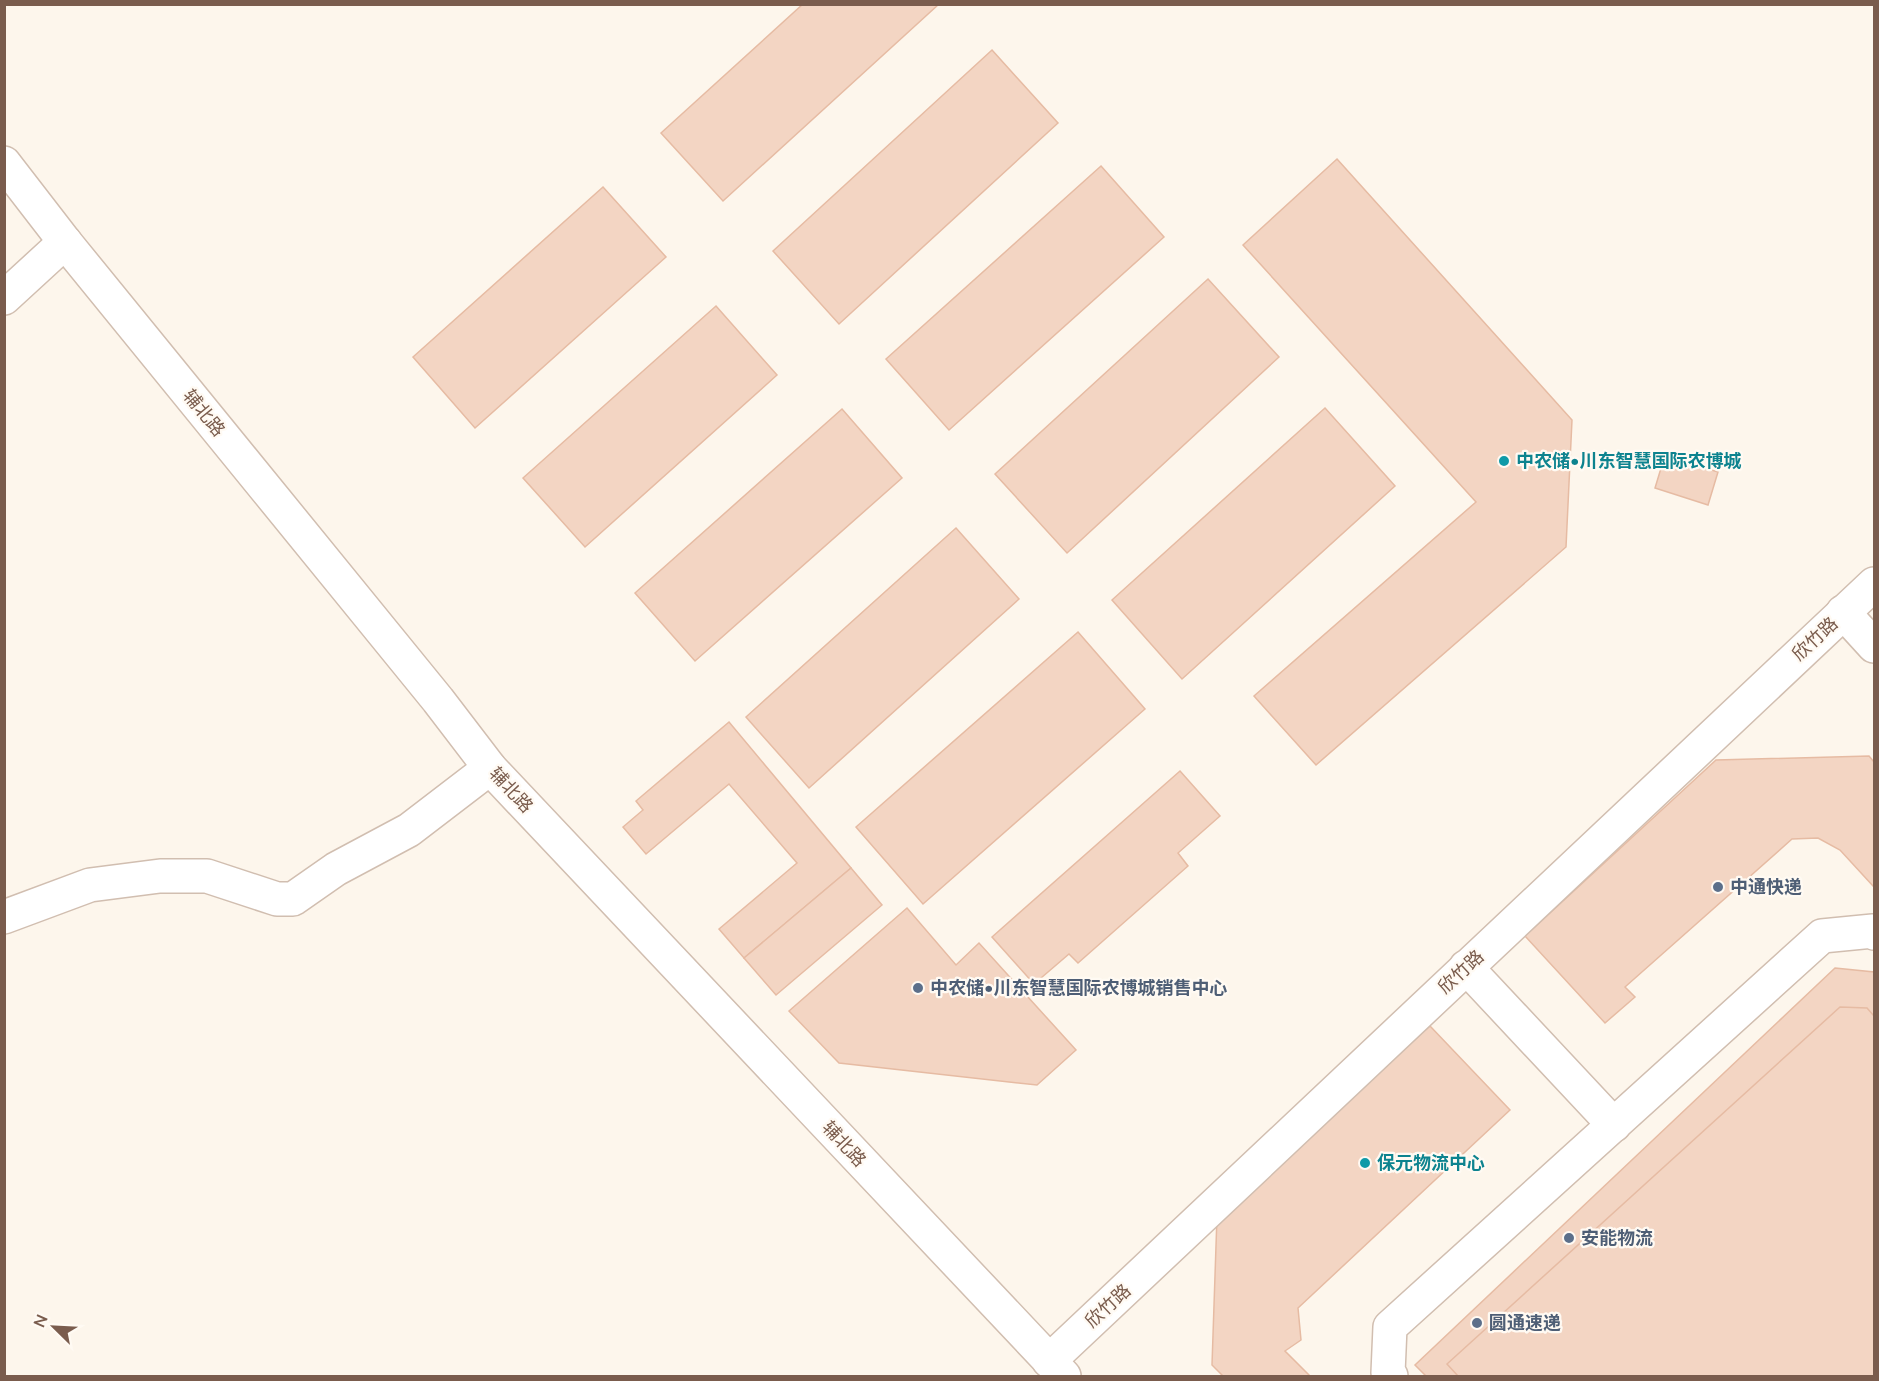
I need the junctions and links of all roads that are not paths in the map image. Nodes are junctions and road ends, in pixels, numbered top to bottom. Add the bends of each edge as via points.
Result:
1 (4, 163) edge
2 (65, 242) junction
3 (4, 298) edge
4 (1875, 584) edge
5 (1844, 612) junction
6 (1875, 645) edge
7 (490, 768) junction
8 (4, 917) edge
9 (1875, 933) edge
10 (1466, 967) junction
11 (1614, 1125) junction
12 (1056, 1369) edge
13 (1391, 1377) edge

1 - 2 street, 辅北路
2 - 3 street
2 - 7 street, 辅北路
4 - 5 street, 欣竹路
5 - 6 street
5 - 10 street, 欣竹路
7 - 8 street via 409,830 336,869 293,899 277,899 207,876 160,876 90,885
7 - 12 street, 辅北路
9 - 11 street via 1822,936
10 - 11 street
10 - 12 street, 欣竹路
11 - 13 street via 1390,1327

